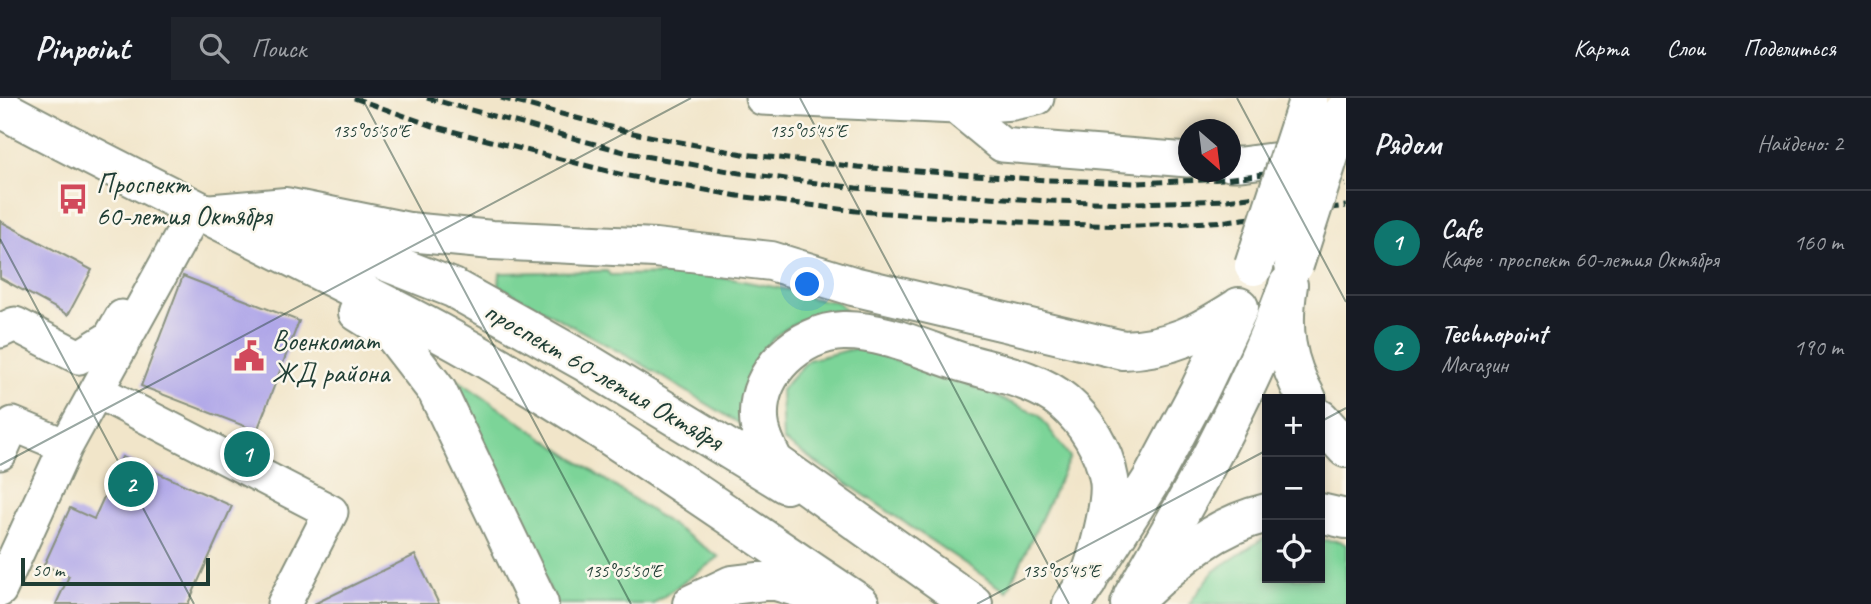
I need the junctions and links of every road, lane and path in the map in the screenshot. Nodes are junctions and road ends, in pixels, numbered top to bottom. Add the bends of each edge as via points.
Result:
1 (762, 98) edge
2 (1038, 98) edge
3 (1308, 99) edge
4 (956, 107) junction
5 (0, 108) edge
6 (1345, 122) edge
7 (1178, 159) edge
8 (1241, 164) edge
9 (195, 209) junction
10 (1291, 275) junction
11 (1238, 308) junction
12 (0, 331) edge
13 (97, 391) junction
14 (1304, 394) edge
15 (1325, 425) edge
16 (66, 446) junction
17 (1346, 449) edge
18 (0, 453) edge
19 (1262, 514) edge
20 (1325, 514) edge
21 (1346, 519) edge
22 (0, 590) edge
23 (1080, 592) edge
24 (284, 604) edge
25 (539, 604) edge
26 (692, 604) edge
27 (858, 604) edge
28 (972, 604) edge
29 (1129, 604) edge

1 - 4 street
2 - 4 street
3 - 11 main road, bridge
4 - 7 street via 1002,145
5 - 9 main road, проспект 60-летия Октября
6 - 8 street
6 - 10 main road, bridge
9 - 11 main road via 286,207 409,232 655,248 771,261 853,286 1124,350 1150,349 1199,333
9 - 12 street via 110,338 79,357 15,324
9 - 13 street
9 - 25 main road via 393,334 437,391
9 - 27 main road, проспект 60-летия Октября via 438,333 562,405
9 - 28 main road, проспект 60-летия Октября via 344,245 453,288 745,458
10 - 14 main road via 1283,325
10 - 29 main road via 1244,391
11 - 23 main road via 1152,479
13 - 16 street
13 - 24 street via 331,512
15 - 17 main road
16 - 18 street via 13,424
16 - 22 street
19 - 29 main road via 1203,539
20 - 21 main road
23 - 28 main road via 1106,520 1110,481 1101,452 1063,401 1035,385 879,336 842,331 809,340 786,355 761,393 763,440 774,462
26 - 27 main road via 732,585 773,580

